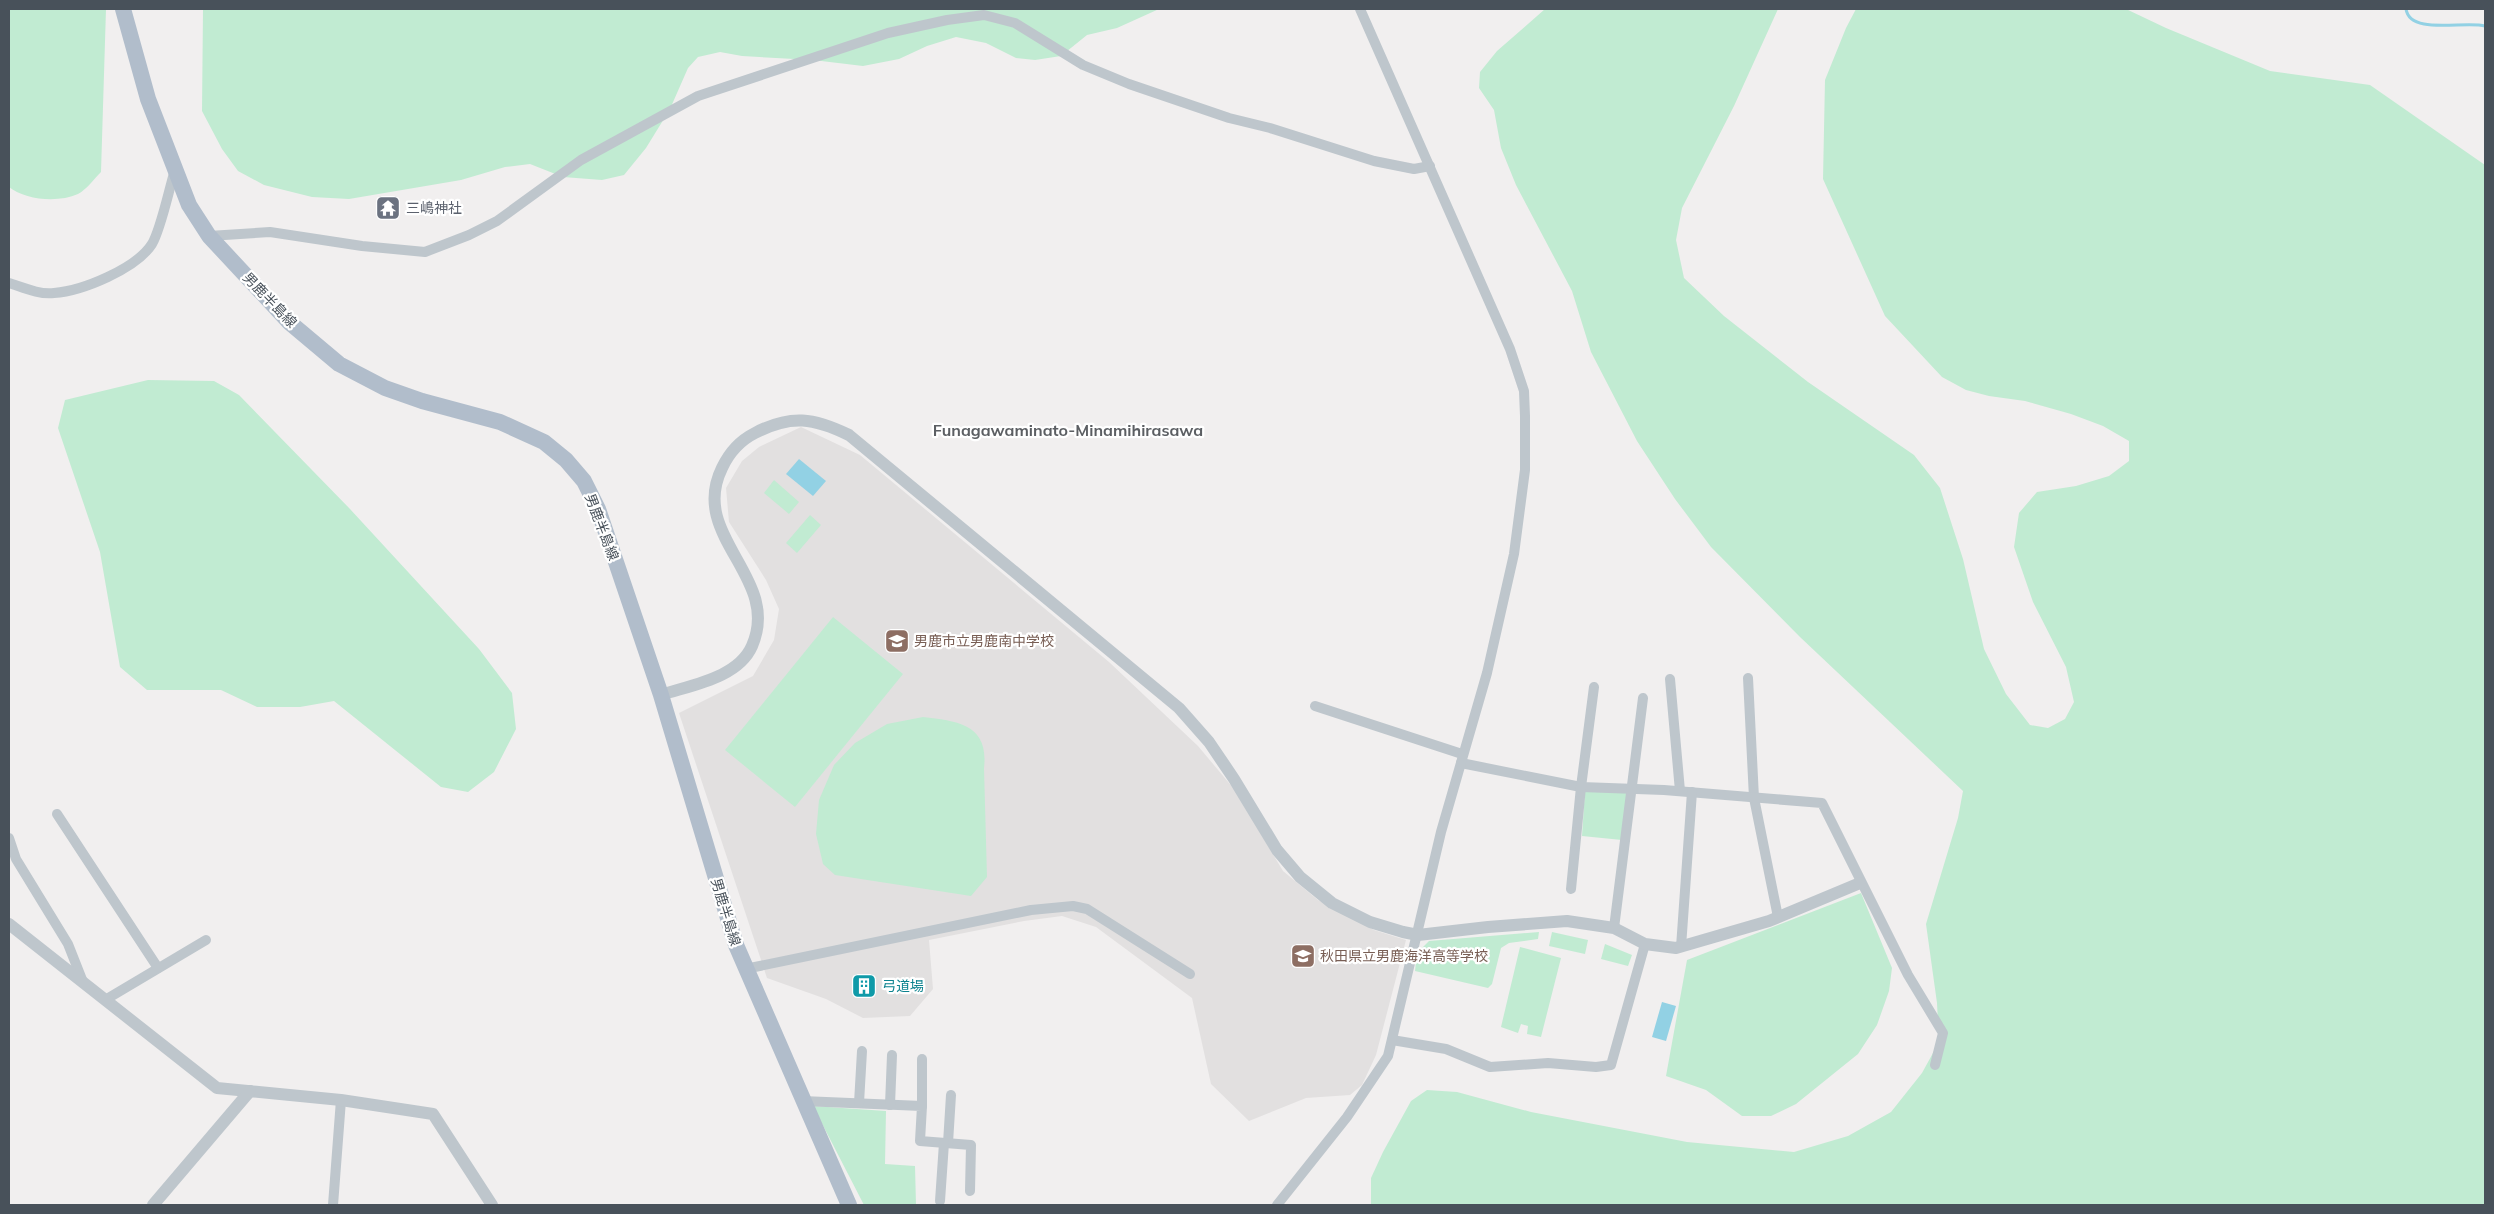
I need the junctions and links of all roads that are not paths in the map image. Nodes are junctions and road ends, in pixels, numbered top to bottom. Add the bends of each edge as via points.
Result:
1 (123, 9) edge
2 (1360, 9) edge
3 (1430, 166) junction
4 (175, 170) junction
5 (209, 236) junction
6 (9, 283) edge
7 (1748, 678) dead end
8 (1670, 679) dead end
9 (1594, 687) dead end
10 (661, 695) junction
11 (1643, 698) dead end
12 (1315, 706) dead end
13 (1461, 758) junction
14 (1580, 787) junction
15 (1632, 789) junction
16 (1680, 791) junction
17 (1692, 792) junction
18 (1754, 798) junction
19 (57, 814) dead end
20 (9, 838) edge
21 (1860, 883) junction
22 (1571, 889) dead end
23 (1778, 918) junction
24 (9, 924) edge
25 (1614, 928) junction
26 (1418, 935) junction
27 (206, 940) dead end
28 (1645, 944) junction
29 (1680, 947) junction
30 (158, 968) junction
31 (745, 969) junction
32 (1190, 974) dead end
33 (83, 982) junction
34 (105, 1000) junction
35 (1392, 1040) junction
36 (862, 1051) dead end
37 (892, 1055) dead end
38 (922, 1060) dead end
39 (1935, 1064) dead end
40 (250, 1091) junction
41 (950, 1095) dead end
42 (341, 1100) junction
43 (802, 1100) junction
44 (859, 1103) junction
45 (890, 1105) junction
46 (922, 1106) junction
47 (946, 1143) junction
48 (970, 1191) dead end
49 (940, 1201) dead end
50 (153, 1205) edge
51 (333, 1205) edge
52 (492, 1205) edge
53 (849, 1205) edge
54 (1277, 1205) edge

1 - 4 main road, 男鹿半島線 via 148,99
2 - 3 street
3 - 5 street via 1414,169 1374,160 1229,118 1083,65 1015,23 984,16 947,20 888,33 698,96 581,160 497,221 425,252 270,232
3 - 13 street via 1510,349 1524,391 1526,416 1526,470 1508,588
4 - 5 main road, 男鹿半島線 via 189,205
4 - 6 street via 152,244 130,266 52,294
5 - 10 main road, 男鹿半島線 via 289,322 338,364 384,388 519,429 544,442 566,460 584,481 598,509
7 - 18 street
8 - 16 street
9 - 14 street
10 - 26 street via 733,668 752,647 759,618 757,599 720,529 713,507 716,478 724,463 748,436 769,425 792,420 822,422 849,435 1179,708 1209,742 1278,850 1300,876 1332,902 1370,922
10 - 31 main road, 男鹿半島線
11 - 15 street
12 - 13 street
13 - 14 street
13 - 26 street via 1440,832
14 - 15 street
14 - 22 street
15 - 16 street
15 - 25 street
16 - 17 street
17 - 18 street
17 - 29 street
18 - 21 street via 1822,803
18 - 23 street
19 - 30 street
20 - 33 street via 16,859 68,944
21 - 23 street
21 - 39 street via 1908,975 1943,1033
23 - 29 street
24 - 33 street
25 - 26 street via 1567,921
25 - 28 street
26 - 35 street
27 - 30 street
28 - 29 street
28 - 35 street via 1611,1065 1548,1063 1490,1067 1446,1049
30 - 34 street
31 - 32 street via 1031,910 1073,906 1088,908
31 - 43 main road, 男鹿半島線
33 - 34 street
34 - 40 street via 217,1088
35 - 54 street via 1388,1056 1362,1094
36 - 44 street
37 - 45 street
38 - 46 street
40 - 42 street
40 - 50 street
41 - 47 street
42 - 51 street
42 - 52 street via 432,1114
43 - 44 street
43 - 53 main road, 男鹿半島線
44 - 45 street
45 - 46 street
46 - 47 street via 920,1141
47 - 48 street via 972,1144
47 - 49 street

